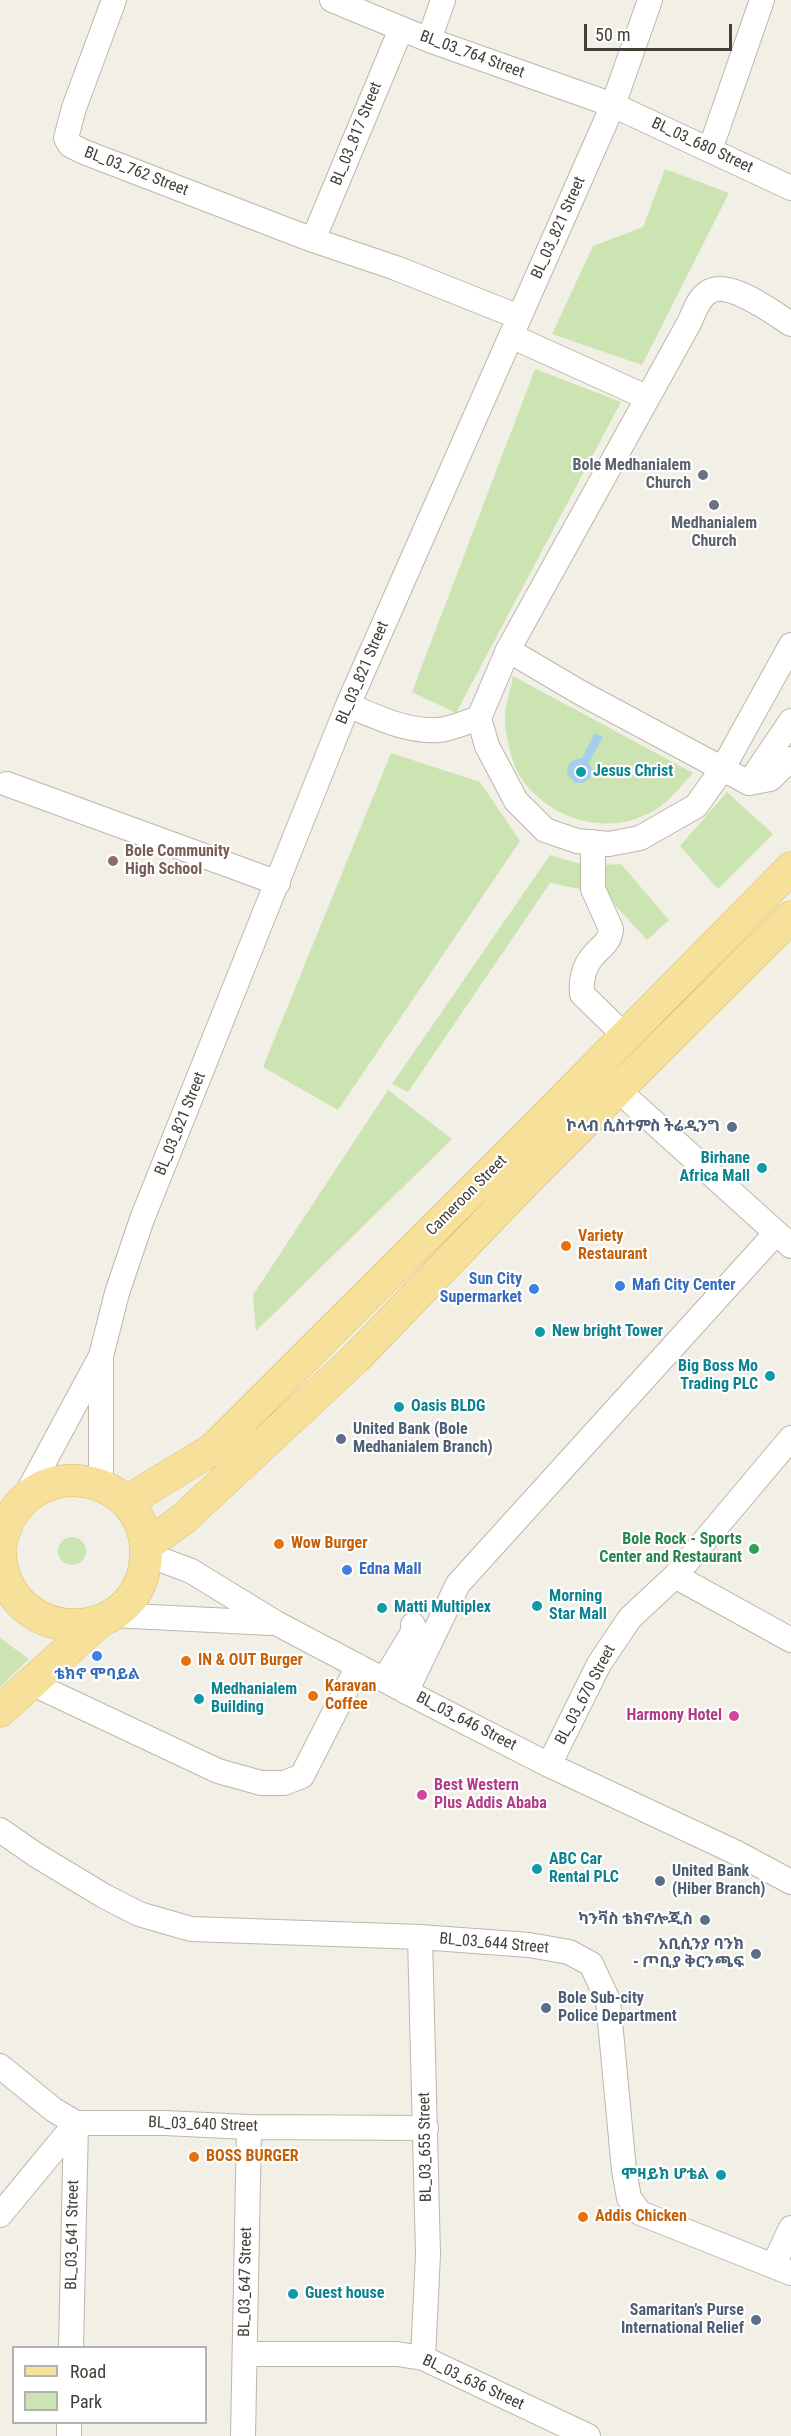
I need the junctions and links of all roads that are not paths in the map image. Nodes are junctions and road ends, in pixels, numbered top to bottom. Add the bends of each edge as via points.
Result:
1 (114, 0) edge
2 (332, 0) edge
3 (443, 0) edge
4 (650, 0) edge
5 (762, 0) edge
6 (401, 28) junction
7 (429, 40) junction
8 (613, 105) junction
9 (710, 150) junction
10 (791, 188) edge
11 (313, 240) junction
12 (791, 324) edge
13 (515, 327) junction
14 (646, 398) junction
15 (791, 645) edge
16 (508, 650) junction
17 (348, 705) junction
18 (479, 718) junction
19 (791, 721) edge
20 (791, 759) edge
21 (723, 768) junction
22 (749, 783) junction
23 (7, 784) dead end
24 (593, 842) junction
25 (791, 868) edge
26 (278, 883) junction
27 (791, 917) edge
28 (695, 966) junction
29 (715, 991) junction
30 (625, 1036) junction
31 (618, 1090) junction
32 (786, 1241) edge
33 (101, 1356) junction
34 (791, 1438) edge
35 (114, 1494) junction
36 (6, 1514) edge
37 (146, 1550) junction
38 (0, 1552) edge
39 (0, 1565) edge
40 (675, 1576) junction
41 (105, 1618) junction
42 (276, 1623) junction
43 (413, 1625) dead end
44 (791, 1640) edge
45 (358, 1666) junction
46 (384, 1680) junction
47 (31, 1683) junction
48 (406, 1692) junction
49 (0, 1711) edge
50 (549, 1765) junction
51 (0, 1830) edge
52 (791, 1882) edge
53 (420, 1937) junction
54 (0, 2066) edge
55 (76, 2124) junction
56 (249, 2127) junction
57 (426, 2128) junction
58 (0, 2215) edge
59 (791, 2228) edge
60 (782, 2270) edge
61 (71, 2346) edge
62 (244, 2354) junction
63 (423, 2358) junction
64 (243, 2436) edge
65 (588, 2436) edge

1 - 11 street, BL_03_762 Street via 74,108 66,138 70,145
2 - 6 street, BL_03_764 Street
3 - 7 street
4 - 8 street, BL_03_821 Street
5 - 9 street
6 - 7 street, BL_03_764 Street
6 - 11 street, BL_03_817 Street
7 - 8 street, BL_03_764 Street
8 - 9 street, BL_03_680 Street
8 - 13 street, BL_03_821 Street
9 - 10 street, BL_03_680 Street
11 - 13 street, BL_03_762 Street via 396,268
12 - 14 street via 739,292 724,288 709,291
13 - 14 street, BL_03_762 Street
13 - 17 street, BL_03_821 Street
14 - 16 street
15 - 21 street
16 - 18 street
16 - 21 street
17 - 18 street via 395,724 439,730
17 - 26 street, BL_03_821 Street
18 - 24 street via 487,746 516,801 545,830
19 - 22 street
20 - 22 street via 770,779
21 - 22 street
21 - 24 street via 696,806 669,823 640,838 609,844
23 - 26 street
24 - 30 street via 593,889 611,929 583,976 582,994
25 - 28 main road, Cameroon Street
26 - 33 street, BL_03_821 Street via 142,1219
27 - 29 main road, Cameroon Street
28 - 29 main road
28 - 30 main road, Cameroon Street
29 - 31 main road, Cameroon Street
30 - 35 main road, Cameroon Street via 213,1449
31 - 32 street
31 - 37 main road, Cameroon Street via 357,1357
32 - 48 street via 458,1584
33 - 35 street via 103,1438
33 - 36 street
34 - 40 street, BL_03_670 Street
35 - 36 main road via 89,1481 66,1480 44,1485
35 - 37 main road via 140,1522
37 - 41 main road via 139,1585 127,1602
37 - 42 street, BL_03_646 Street via 191,1571
38 - 39 main road
39 - 41 main road via 8,1587 22,1606 40,1619 63,1626
40 - 44 street
40 - 50 street, BL_03_670 Street via 630,1618 599,1664
41 - 42 street
41 - 47 main road
42 - 45 street, BL_03_646 Street
43 - 46 street via 415,1629
45 - 46 street, BL_03_646 Street
45 - 47 street via 302,1776 284,1783 261,1783 218,1771
46 - 48 street, BL_03_646 Street
47 - 49 main road
48 - 50 street, BL_03_646 Street
50 - 52 street, BL_03_646 Street
51 - 53 street, BL_03_644 Street via 104,1896 140,1914 191,1929
53 - 57 street, BL_03_655 Street
53 - 60 street, BL_03_644 Street via 569,1952 591,1964 609,2000 629,2198 639,2213
54 - 55 street
55 - 56 street, BL_03_640 Street
55 - 58 street
55 - 61 street, BL_03_641 Street
56 - 57 street, BL_03_640 Street
56 - 62 street, BL_03_647 Street
57 - 63 street, BL_03_655 Street via 428,2254
59 - 60 street
62 - 63 street, BL_03_636 Street via 396,2354
62 - 64 street, BL_03_647 Street
63 - 65 street, BL_03_636 Street

